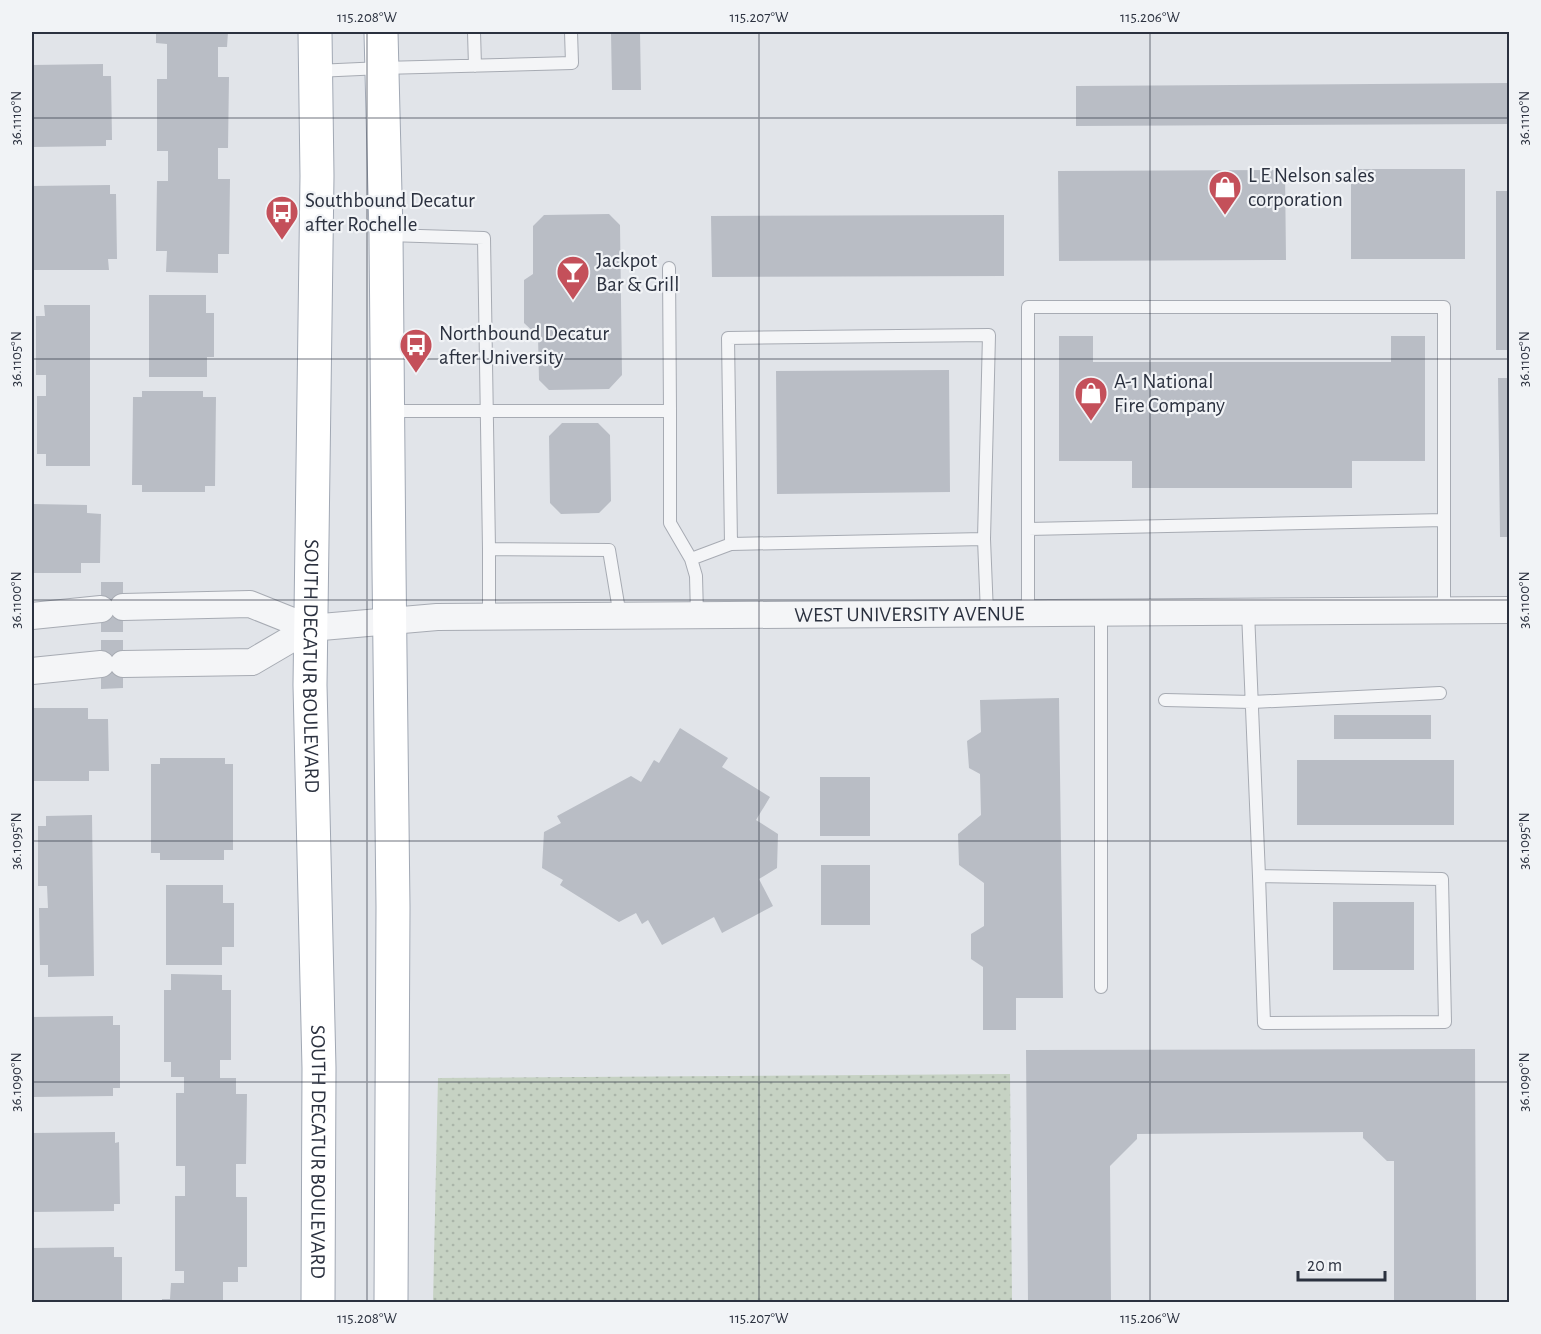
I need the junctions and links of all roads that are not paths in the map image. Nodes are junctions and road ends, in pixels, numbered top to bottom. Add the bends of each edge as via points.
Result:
1 (315, 32) edge
2 (381, 32) edge
3 (474, 32) edge
4 (571, 32) edge
5 (475, 66) junction
6 (382, 68) junction
7 (315, 71) junction
8 (386, 235) junction
9 (669, 268) dead end
10 (388, 411) junction
11 (487, 411) junction
12 (670, 411) junction
13 (1444, 520) junction
14 (1028, 529) junction
15 (984, 539) junction
16 (731, 544) junction
17 (489, 549) junction
18 (691, 559) junction
19 (1444, 610) junction
20 (1509, 610) edge
21 (1248, 612) junction
22 (1101, 613) junction
23 (987, 614) junction
24 (1028, 614) junction
25 (697, 615) junction
26 (32, 616) edge
27 (620, 616) junction
28 (489, 617) junction
29 (390, 622) junction
30 (310, 628) junction
31 (32, 671) edge
32 (1440, 693) dead end
33 (1165, 700) dead end
34 (1251, 702) junction
35 (1259, 876) junction
36 (1101, 987) dead end
37 (318, 1302) edge
38 (391, 1302) edge

1 - 7 main road, SOUTH DECATUR BOULEVARD
2 - 6 main road
3 - 5 lane
4 - 5 lane via 572,63
5 - 6 lane
6 - 7 lane
6 - 8 main road
7 - 30 main road, SOUTH DECATUR BOULEVARD
8 - 10 main road
8 - 11 lane via 484,238
9 - 12 lane
10 - 11 lane
10 - 29 main road
11 - 12 lane
11 - 17 lane
12 - 18 lane via 670,523
13 - 14 lane
13 - 14 lane via 1444,307 1028,307
13 - 19 lane
14 - 24 lane
15 - 16 lane
15 - 16 lane via 988,335 728,338
15 - 23 lane
16 - 18 lane
17 - 27 lane via 609,550
17 - 28 lane
18 - 25 lane via 696,576
19 - 20 street, WEST UNIVERSITY AVENUE
19 - 21 street, WEST UNIVERSITY AVENUE
21 - 22 street, WEST UNIVERSITY AVENUE
21 - 34 lane
22 - 24 street, WEST UNIVERSITY AVENUE
22 - 36 lane
23 - 24 street, WEST UNIVERSITY AVENUE
23 - 25 street, WEST UNIVERSITY AVENUE
25 - 27 street, WEST UNIVERSITY AVENUE
26 - 30 street via 112,608 250,604
27 - 28 street, WEST UNIVERSITY AVENUE
28 - 29 street, WEST UNIVERSITY AVENUE
29 - 30 street, WEST UNIVERSITY AVENUE
29 - 38 main road
30 - 31 street via 252,662 112,664
30 - 37 main road, SOUTH DECATUR BOULEVARD via 319,1068
32 - 34 lane
33 - 34 lane
34 - 35 lane
35 - 35 lane via 1442,879 1445,1022 1264,1023

